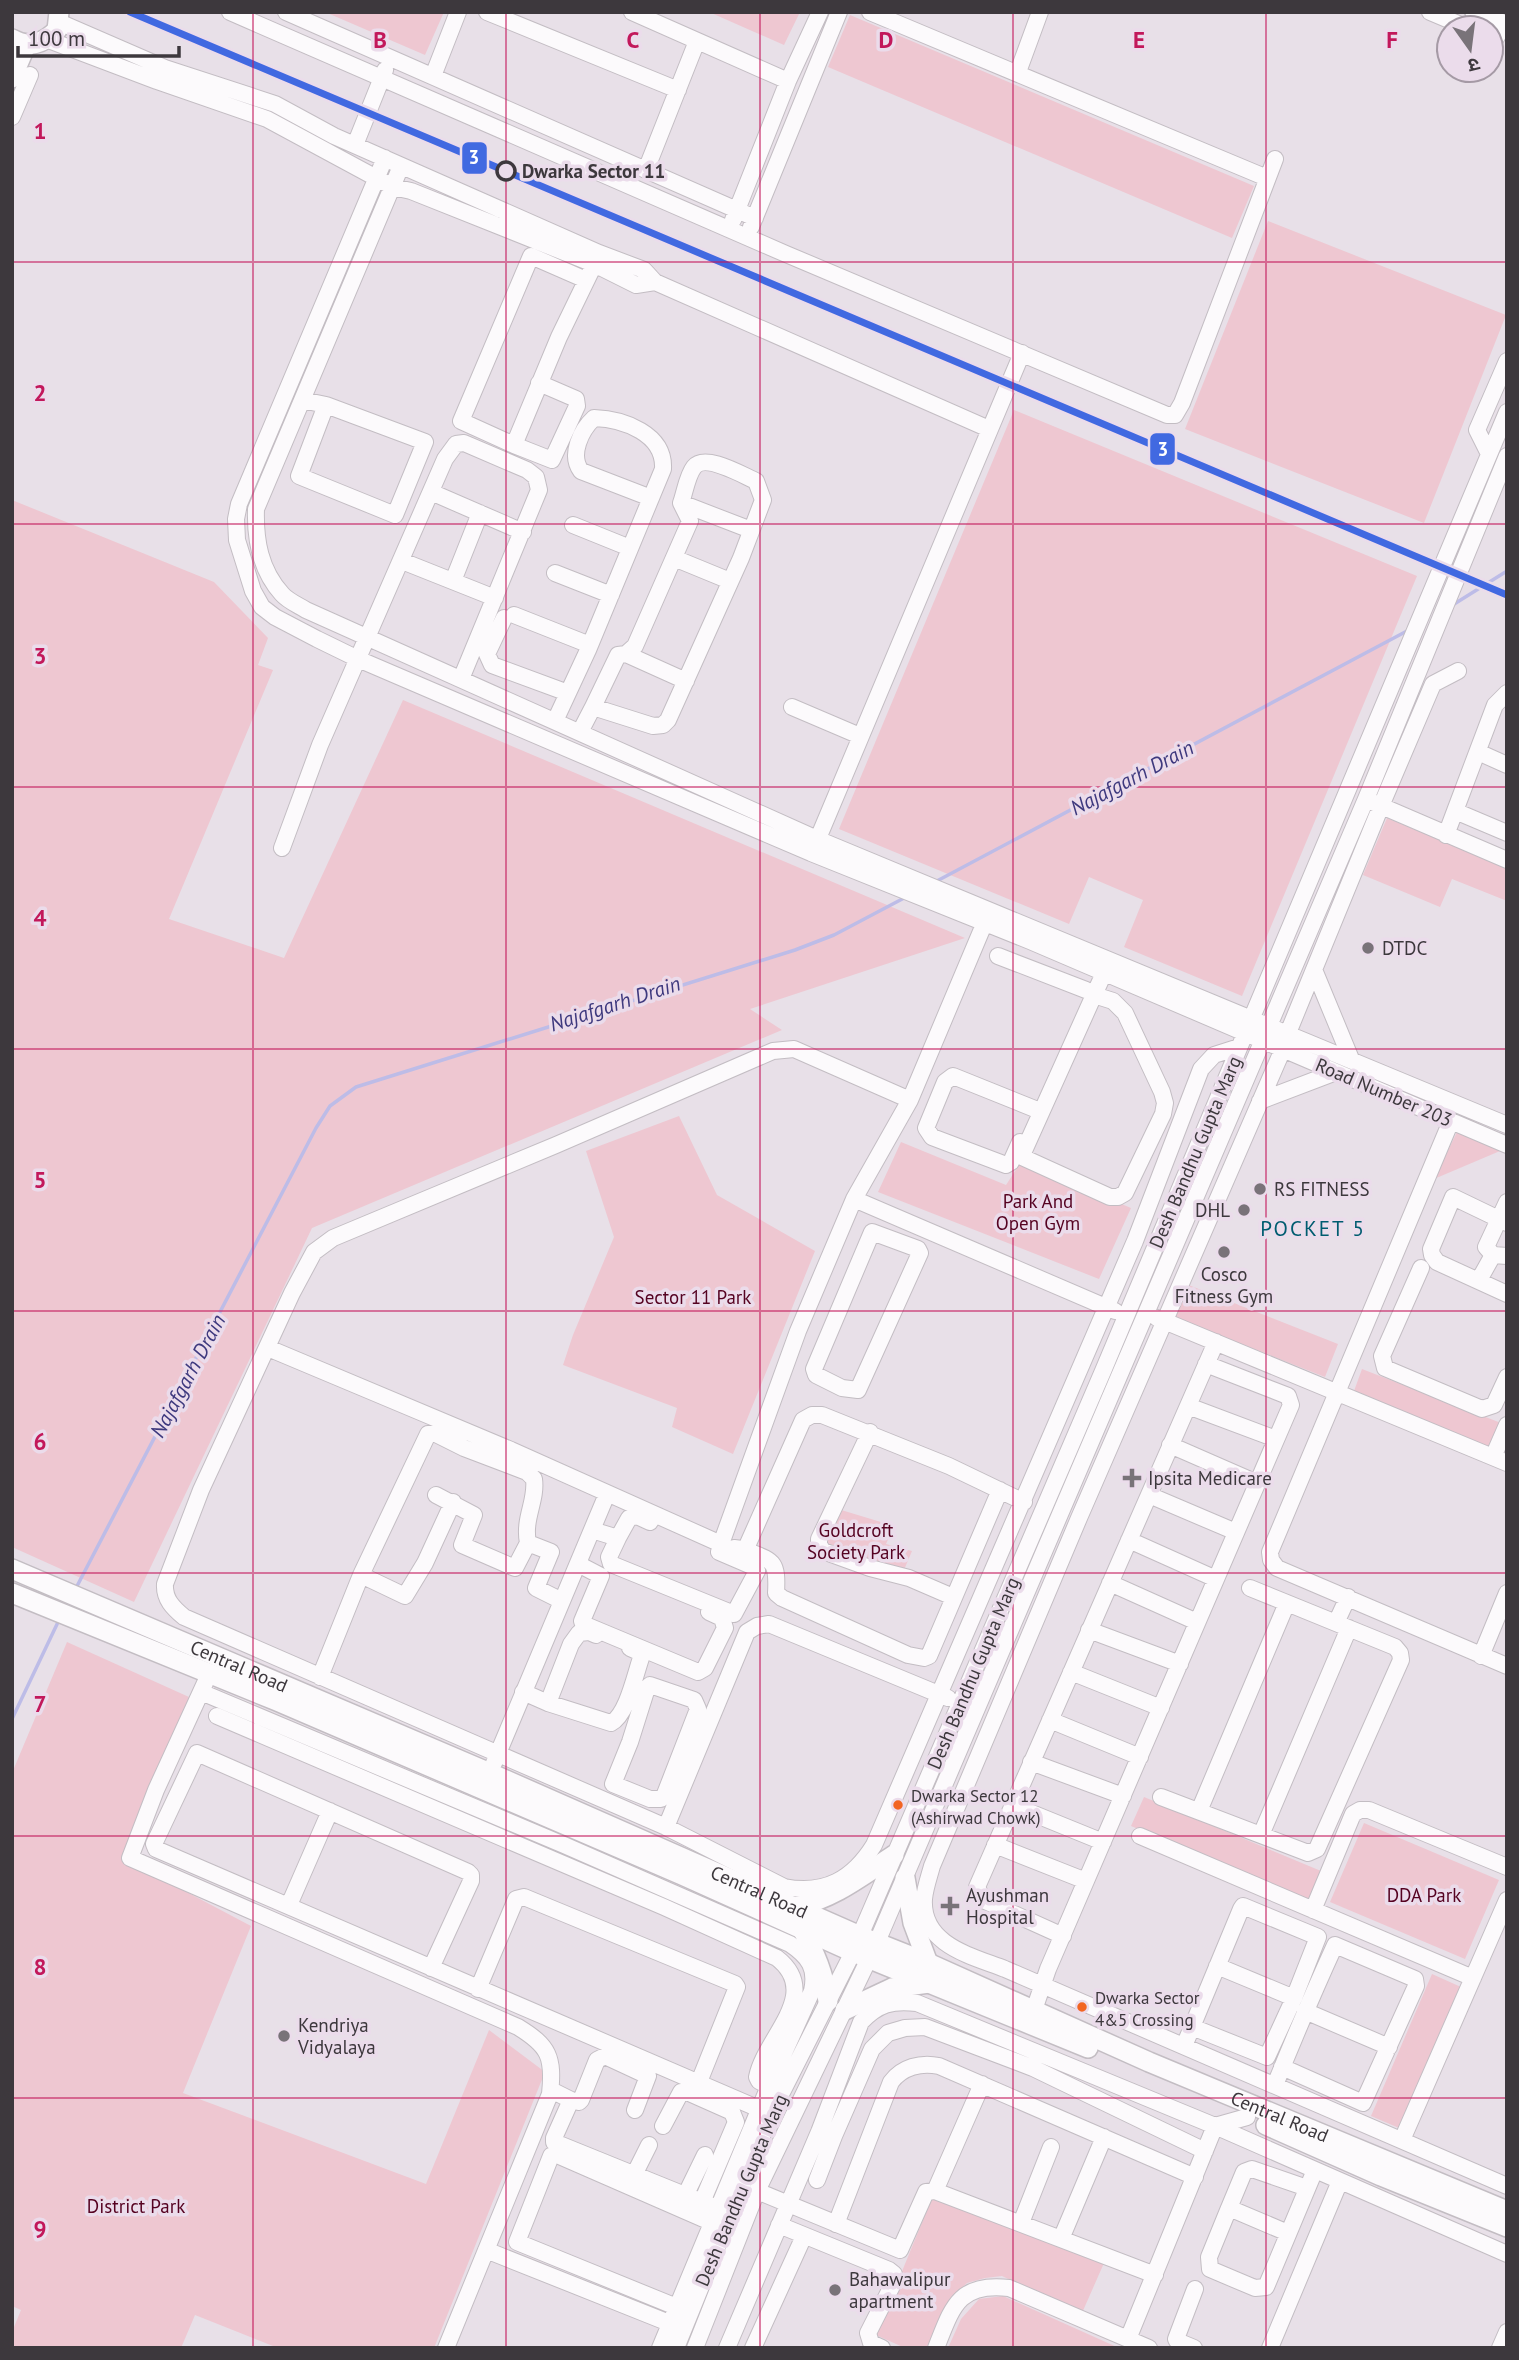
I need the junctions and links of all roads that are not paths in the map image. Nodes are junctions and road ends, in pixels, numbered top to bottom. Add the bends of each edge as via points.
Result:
1 (230, 12) edge
2 (286, 12) edge
3 (458, 12) edge
4 (487, 12) edge
5 (632, 12) edge
6 (820, 12) edge
7 (839, 12) edge
8 (870, 12) edge
9 (1040, 12) edge
10 (59, 17) edge
11 (46, 39) junction
12 (697, 41) junction
13 (16, 43) edge
14 (391, 58) junction
15 (1018, 72) junction
16 (433, 76) junction
17 (21, 77) edge
18 (382, 78) junction
19 (788, 81) junction
20 (678, 90) junction
21 (12, 117) edge
22 (355, 145) junction
23 (385, 158) junction
24 (1275, 159) dead end
25 (401, 166) junction
26 (646, 170) junction
27 (1267, 178) junction
28 (376, 179) junction
29 (393, 187) junction
30 (738, 211) junction
31 (755, 218) junction
32 (729, 229) junction
33 (747, 237) junction
34 (594, 264) junction
35 (586, 280) junction
36 (655, 282) junction
37 (1022, 353) junction
38 (1507, 361) edge
39 (539, 383) junction
40 (302, 400) junction
41 (326, 405) junction
42 (1507, 411) edge
43 (989, 429) junction
44 (514, 445) junction
45 (1489, 454) junction
46 (1507, 456) edge
47 (431, 492) junction
48 (651, 498) junction
49 (681, 503) junction
50 (480, 513) junction
51 (573, 525) dead end
52 (751, 530) junction
53 (523, 532) junction
54 (630, 548) junction
55 (674, 558) junction
56 (402, 561) junction
57 (555, 573) dead end
58 (453, 581) junction
59 (730, 581) junction
60 (611, 595) junction
61 (495, 598) junction
62 (368, 638) junction
63 (590, 645) junction
64 (626, 654) junction
65 (358, 659) junction
66 (1458, 671) dead end
67 (461, 679) junction
68 (686, 681) junction
69 (568, 693) junction
70 (1507, 693) edge
71 (593, 706) junction
72 (792, 707) dead end
73 (555, 721) junction
74 (580, 732) junction
75 (860, 736) junction
76 (1478, 752) junction
77 (1507, 765) edge
78 (1373, 803) junction
79 (1455, 811) junction
80 (1507, 833) edge
81 (1446, 835) junction
82 (814, 846) junction
83 (282, 848) dead end
84 (1507, 860) edge
85 (985, 922) junction
86 (998, 956) dead end
87 (1099, 970) junction
88 (1315, 972) junction
89 (1090, 992) junction
90 (1268, 1025) junction
91 (1245, 1033) junction
92 (1288, 1033) junction
93 (1261, 1041) junction
94 (1283, 1049) junction
95 (1351, 1059) junction
96 (1336, 1072) junction
97 (910, 1100) junction
98 (1260, 1101) junction
99 (1035, 1109) junction
100 (899, 1119) junction
101 (1451, 1121) junction
102 (1507, 1125) edge
103 (926, 1128) junction
104 (1507, 1144) edge
105 (854, 1199) junction
106 (1507, 1202) edge
107 (883, 1212) junction
108 (1503, 1222) edge
109 (872, 1232) junction
110 (1394, 1256) junction
111 (1500, 1256) edge
112 (1421, 1268) junction
113 (1479, 1280) junction
114 (1507, 1294) edge
115 (1507, 1303) edge
116 (1107, 1308) junction
117 (1144, 1314) junction
118 (1126, 1316) junction
119 (1164, 1321) junction
120 (1216, 1342) junction
121 (268, 1348) junction
122 (1206, 1364) junction
123 (1507, 1377) edge
124 (1337, 1391) junction
125 (1188, 1406) junction
126 (1507, 1425) edge
127 (870, 1433) junction
128 (1276, 1438) junction
129 (1170, 1445) junction
130 (1500, 1460) edge
131 (1257, 1483) junction
132 (1000, 1490) junction
133 (436, 1494) dead end
134 (607, 1494) junction
135 (1149, 1494) junction
136 (453, 1502) junction
137 (1024, 1502) junction
138 (592, 1530) junction
139 (1237, 1532) junction
140 (618, 1538) junction
141 (1129, 1540) junction
142 (528, 1543) junction
143 (721, 1544) junction
144 (742, 1549) junction
145 (578, 1564) junction
146 (12, 1569) edge
147 (361, 1576) junction
148 (601, 1576) junction
149 (1216, 1579) junction
150 (1110, 1583) junction
151 (1250, 1588) dead end
152 (12, 1593) edge
153 (1507, 1593) edge
154 (953, 1597) junction
155 (1348, 1597) junction
156 (1287, 1603) junction
157 (561, 1605) junction
158 (582, 1621) junction
159 (1197, 1622) junction
160 (1343, 1625) junction
161 (1089, 1630) junction
162 (264, 1653) junction
163 (1481, 1656) junction
164 (1180, 1664) junction
165 (1507, 1666) edge
166 (252, 1671) junction
167 (1071, 1672) junction
168 (210, 1673) junction
169 (320, 1676) junction
170 (201, 1692) junction
171 (523, 1692) junction
172 (939, 1695) junction
173 (548, 1703) junction
174 (960, 1703) junction
175 (1161, 1707) junction
176 (217, 1716) dead end
177 (1050, 1720) junction
178 (318, 1750) junction
179 (498, 1755) junction
180 (1140, 1757) junction
181 (1031, 1762) junction
182 (490, 1773) junction
183 (613, 1784) junction
184 (1123, 1796) junction
185 (1161, 1797) dead end
186 (1340, 1798) junction
187 (606, 1802) junction
188 (1012, 1805) junction
189 (1360, 1810) junction
190 (330, 1811) junction
191 (1199, 1811) junction
192 (518, 1826) junction
193 (666, 1828) junction
194 (1261, 1835) junction
195 (1140, 1836) dead end
196 (511, 1842) junction
197 (1103, 1842) junction
198 (995, 1845) junction
199 (894, 1856) junction
200 (1507, 1867) edge
201 (905, 1878) junction
202 (1086, 1881) junction
203 (1507, 1900) edge
204 (289, 1905) junction
205 (795, 1907) junction
206 (1319, 1913) junction
207 (1344, 1923) junction
208 (802, 1929) junction
209 (1063, 1936) junction
210 (1318, 1937) junction
211 (1335, 1945) junction
212 (865, 1948) junction
213 (928, 1963) junction
214 (1217, 1966) junction
215 (431, 1968) junction
216 (1005, 1969) junction
217 (1473, 1978) junction
218 (930, 1983) junction
219 (1042, 1984) junction
220 (478, 1989) junction
221 (994, 1992) junction
222 (1300, 2004) junction
223 (836, 2006) junction
224 (1034, 2010) junction
225 (1192, 2027) junction
226 (1185, 2046) junction
227 (1389, 2047) junction
228 (1036, 2060) junction
229 (1282, 2067) junction
230 (699, 2082) junction
231 (982, 2084) junction
232 (1275, 2085) junction
233 (776, 2089) junction
234 (551, 2090) junction
235 (571, 2100) junction
236 (635, 2110) dead end
237 (766, 2112) junction
238 (1247, 2117) junction
239 (663, 2126) dead end
240 (1215, 2126) junction
241 (827, 2134) junction
242 (1104, 2137) junction
243 (1402, 2140) junction
244 (649, 2145) dead end
245 (1051, 2147) dead end
246 (1205, 2151) junction
247 (705, 2155) dead end
248 (1315, 2170) junction
249 (1197, 2172) junction
250 (634, 2175) junction
251 (817, 2179) dead end
252 (1340, 2181) junction
253 (1507, 2186) edge
254 (1307, 2188) junction
255 (757, 2191) junction
256 (935, 2191) junction
257 (685, 2196) junction
258 (702, 2202) junction
259 (789, 2203) junction
260 (1229, 2208) junction
261 (1507, 2211) edge
262 (721, 2218) junction
263 (831, 2221) junction
264 (1021, 2223) junction
265 (779, 2225) junction
266 (1507, 2227) edge
267 (495, 2230) junction
268 (1288, 2233) junction
269 (803, 2236) junction
270 (516, 2239) junction
271 (1061, 2239) junction
272 (486, 2250) junction
273 (1507, 2253) edge
274 (1154, 2275) junction
275 (1195, 2289) dead end
276 (684, 2310) junction
277 (677, 2326) junction
278 (1507, 2332) edge
279 (1128, 2339) junction
280 (1184, 2346) edge
281 (446, 2348) edge
282 (660, 2348) edge
283 (676, 2348) edge
284 (695, 2348) edge
285 (727, 2348) edge
286 (753, 2348) edge
287 (882, 2348) edge
288 (936, 2348) edge
289 (1149, 2348) edge
290 (1270, 2348) edge
291 (1500, 2348) edge

1 - 18 street
2 - 14 street
3 - 16 street
4 - 20 street
5 - 12 street
6 - 19 street
7 - 31 street
8 - 15 street
9 - 15 street
10 - 11 main road via 57,30
10 - 22 street via 164,68 275,104
11 - 13 main road
11 - 28 street via 267,118
12 - 19 street
12 - 20 street
13 - 17 main road
14 - 16 street
14 - 18 street
15 - 27 street
16 - 26 street
17 - 21 street
18 - 22 street
18 - 32 street
19 - 30 street
20 - 26 street
22 - 23 street
23 - 25 street
23 - 28 street
24 - 27 street
25 - 29 street
25 - 36 street via 644,270
26 - 30 street
27 - 37 street via 1175,415
28 - 29 street
28 - 65 street via 236,519 241,557 262,607
29 - 34 street
29 - 40 street
30 - 31 street
30 - 32 street
31 - 33 street
32 - 33 street
33 - 37 street
34 - 35 street
34 - 36 street via 636,285
35 - 39 street
35 - 44 street via 531,256 461,421
36 - 43 street
37 - 43 street
38 - 45 street via 1477,430
39 - 44 street
39 - 44 street via 569,395 577,406 552,460
40 - 41 street
40 - 62 street via 256,509 259,555 283,596
41 - 41 street via 299,476 395,514 425,442
42 - 45 street, Desh Bandhu Gupta Marg
43 - 75 street
45 - 91 street, Desh Bandhu Gupta Marg
46 - 78 street via 1429,646
47 - 50 street
47 - 53 street via 456,444 464,443 518,466 536,477 539,491
47 - 56 street
48 - 48 street via 663,469 657,444 641,430 594,418 574,456 576,464 581,471
48 - 54 street
49 - 52 street
49 - 52 street via 693,468 709,461 756,481 763,500
49 - 55 street via 690,520
50 - 53 street
50 - 58 street
51 - 54 street
52 - 59 street
53 - 61 street
54 - 60 street
55 - 59 street
55 - 64 street via 635,646
56 - 58 street
56 - 62 street
57 - 60 street
58 - 61 street
59 - 68 street
60 - 63 street
61 - 67 street
62 - 65 street
62 - 67 street
63 - 69 street
63 - 69 street via 509,617 488,654 492,665
64 - 68 street
64 - 71 street via 618,655
65 - 82 street
65 - 83 street
66 - 78 street via 1433,684
67 - 73 street
68 - 71 street via 663,725 653,726
69 - 73 street
70 - 76 street via 1495,705
71 - 74 street
72 - 75 street
73 - 74 street
74 - 82 street
75 - 82 street
76 - 77 street
76 - 79 street
78 - 81 street
78 - 88 street
78 - 90 street
79 - 80 street
79 - 81 street
81 - 84 street
82 - 85 street via 877,879
82 - 91 street via 892,869 968,900
85 - 87 street
85 - 97 street
86 - 89 street
87 - 89 street
87 - 91 street
88 - 92 street
88 - 95 street
89 - 89 street via 1112,1001 1125,1013 1165,1103 1125,1193 1118,1197 1022,1157
89 - 99 street
90 - 91 street, Road Number 203
90 - 92 street, Road Number 203
90 - 93 street, Desh Bandhu Gupta Marg
91 - 93 street, Road Number 203
91 - 116 street via 1201,1069
91 - 118 street, Desh Bandhu Gupta Marg
92 - 95 street, Road Number 203
93 - 94 street, Road Number 203
93 - 117 street, Desh Bandhu Gupta Marg
94 - 96 street, Road Number 203
94 - 98 street
95 - 102 street, Road Number 203
96 - 98 street
96 - 101 street, Road Number 203
97 - 100 street
97 - 121 street via 793,1049 773,1051 334,1238 314,1252
98 - 119 street
99 - 103 street via 953,1076 945,1082
99 - 103 street via 1006,1165 932,1137
100 - 103 street
100 - 105 street
101 - 104 street, Road Number 203
101 - 110 street
105 - 107 street
105 - 143 street via 798,1331
106 - 108 street
107 - 109 street
107 - 116 street
108 - 111 street via 1486,1247
108 - 113 street via 1452,1197 1432,1255 1437,1262
109 - 109 street via 920,1251 858,1390 842,1388 816,1375 814,1369
110 - 112 street
110 - 124 street
111 - 113 street
112 - 115 street
112 - 123 street via 1382,1356 1385,1368 1482,1409 1494,1405
113 - 114 street
116 - 118 street
116 - 137 street
117 - 119 street
117 - 201 street, Desh Bandhu Gupta Marg
118 - 174 street, Desh Bandhu Gupta Marg
119 - 120 street
119 - 216 street via 932,1866 924,1900 929,1923 941,1941
120 - 122 street
120 - 124 street
121 - 134 street
121 - 162 street via 201,1490 164,1590 173,1609 184,1617
122 - 125 street
122 - 128 street via 1288,1396 1291,1405
124 - 130 street
124 - 155 street via 1270,1552 1277,1568
125 - 128 street
125 - 129 street
126 - 130 street
127 - 132 street
127 - 144 street via 822,1415 803,1420
127 - 154 street via 819,1545 823,1551
128 - 131 street
129 - 131 street
129 - 135 street
131 - 139 street
132 - 137 street
132 - 154 street
133 - 136 street
134 - 138 street
134 - 143 street
135 - 139 street
135 - 141 street
136 - 142 street via 474,1515 462,1545 515,1567
136 - 147 street via 405,1596
137 - 172 street
138 - 140 street
138 - 145 street
139 - 149 street
140 - 140 street via 629,1518 637,1516 754,1567 756,1574 737,1611 730,1614 611,1564
141 - 149 street
141 - 150 street
142 - 147 street via 525,1530 536,1488 534,1479 527,1472 428,1434
142 - 157 street via 551,1552 536,1588
143 - 144 street
144 - 154 street via 771,1561 778,1573 776,1593 782,1598 908,1655 929,1656
145 - 148 street
145 - 157 street
146 - 166 main road, Central Road
147 - 169 street
148 - 158 street
148 - 158 street via 612,1569 722,1618 724,1628 705,1668 698,1672
149 - 159 street
150 - 159 street
150 - 161 street
151 - 156 street
152 - 168 main road, Central Road
153 - 163 street
155 - 160 street
155 - 163 street
156 - 160 street
156 - 191 street
157 - 158 street
157 - 171 street
159 - 164 street
160 - 186 street via 1395,1647 1401,1660
160 - 194 street
161 - 164 street
161 - 167 street
162 - 166 street
162 - 169 street
163 - 165 street
164 - 175 street
166 - 182 main road, Central Road
167 - 175 street
167 - 177 street
168 - 170 street
168 - 208 main road, Central Road
169 - 179 street
170 - 178 street
170 - 234 street via 130,1858 518,2027 537,2039 548,2054
171 - 173 street
171 - 179 street
172 - 174 street
172 - 193 street via 874,1845 863,1863 844,1878 813,1890 784,1887
172 - 193 street via 769,1624 757,1626 747,1632
173 - 173 street via 602,1722 617,1720 641,1653 589,1632 579,1633 570,1644
174 - 199 street, Desh Bandhu Gupta Marg
175 - 180 street
176 - 178 street
177 - 180 street
177 - 181 street
178 - 192 street
178 - 196 street
179 - 182 street
179 - 187 street
180 - 184 street
181 - 184 street
181 - 188 street
182 - 205 main road, Central Road
183 - 183 street via 661,1799 697,1703 650,1685
183 - 187 street
184 - 197 street
185 - 191 street
186 - 189 street
186 - 194 street via 1314,1852
187 - 193 street
188 - 197 street
188 - 198 street
189 - 200 street
189 - 206 street via 1353,1814
190 - 204 street
190 - 204 street via 197,1753 154,1844 156,1849
190 - 215 street via 471,1875
191 - 194 street
192 - 196 street
192 - 233 street via 805,1954 815,1977 812,1991
195 - 206 street
196 - 233 street via 677,1912 788,1966 796,1990 793,2003 757,2073 759,2081
197 - 202 street
198 - 202 street
198 - 209 street via 978,1887 983,1900
199 - 205 main road via 836,1894
199 - 212 street, Desh Bandhu Gupta Marg
201 - 212 street, Desh Bandhu Gupta Marg
201 - 213 main road via 913,1923
202 - 209 street
203 - 217 street
204 - 215 street
205 - 212 main road, Central Road
206 - 207 street
206 - 210 street
207 - 211 street
207 - 217 street
208 - 212 main road, Central Road
208 - 223 main road
209 - 219 street
210 - 214 street via 1243,1906
210 - 222 street
211 - 222 street
211 - 227 street via 1415,1979
212 - 213 main road, Central Road
212 - 218 main road, Central Road
212 - 223 street, Desh Bandhu Gupta Marg
213 - 221 main road, Central Road
214 - 222 street
214 - 225 street
215 - 220 street
216 - 219 street
216 - 221 street
217 - 243 street
218 - 223 main road
218 - 238 main road, Central Road
219 - 224 street
219 - 226 street
220 - 230 street
220 - 230 street via 516,1899 524,1897 695,1968 737,1987
221 - 224 main road, Central Road
222 - 225 street via 1267,2057
222 - 227 street
222 - 229 street
223 - 233 street, Desh Bandhu Gupta Marg
223 - 255 street, Desh Bandhu Gupta Marg
224 - 261 main road, Central Road
225 - 226 street
226 - 232 street
227 - 229 street via 1363,2103
228 - 240 street
228 - 241 street via 925,2027 888,2034 872,2049
228 - 241 street via 916,2003 884,2003 861,2022
228 - 246 street
229 - 232 street
230 - 237 street
231 - 242 street
231 - 256 street
231 - 263 street via 928,2064 895,2077
232 - 243 street
233 - 237 street, Desh Bandhu Gupta Marg
234 - 235 street
234 - 267 street
235 - 236 street via 581,2100 597,2060 605,2056 648,2076
235 - 250 street via 554,2142
237 - 262 street, Desh Bandhu Gupta Marg
238 - 240 street
238 - 266 main road, Central Road
239 - 258 street via 681,2092 735,2116
240 - 246 street
240 - 248 street
241 - 251 street
241 - 259 street
242 - 249 street
242 - 271 street
243 - 253 street
244 - 250 street
245 - 264 street
246 - 249 street
247 - 257 street
248 - 252 street
248 - 254 street
249 - 274 street
250 - 257 street
252 - 273 street
252 - 290 street
254 - 260 street via 1248,2170
254 - 268 street
255 - 259 street
255 - 284 street, Desh Bandhu Gupta Marg
256 - 263 street via 926,2192 900,2250
256 - 264 street
257 - 258 street
258 - 262 street
259 - 263 street
259 - 265 street
260 - 268 street
260 - 268 street via 1208,2263 1210,2269 1255,2288 1266,2287
262 - 270 street via 553,2154
262 - 276 street, Desh Bandhu Gupta Marg
264 - 271 street
265 - 269 street
265 - 285 street
267 - 270 street
267 - 272 street
269 - 286 street
269 - 287 street via 894,2274 867,2333 871,2343
270 - 276 street
271 - 274 street
272 - 277 street
272 - 281 street
274 - 279 street
275 - 280 street via 1176,2339
276 - 277 street, Desh Bandhu Gupta Marg
277 - 282 street
277 - 283 street, Desh Bandhu Gupta Marg
278 - 291 street
279 - 288 street via 1009,2288 993,2286 977,2289 953,2306
279 - 289 street

